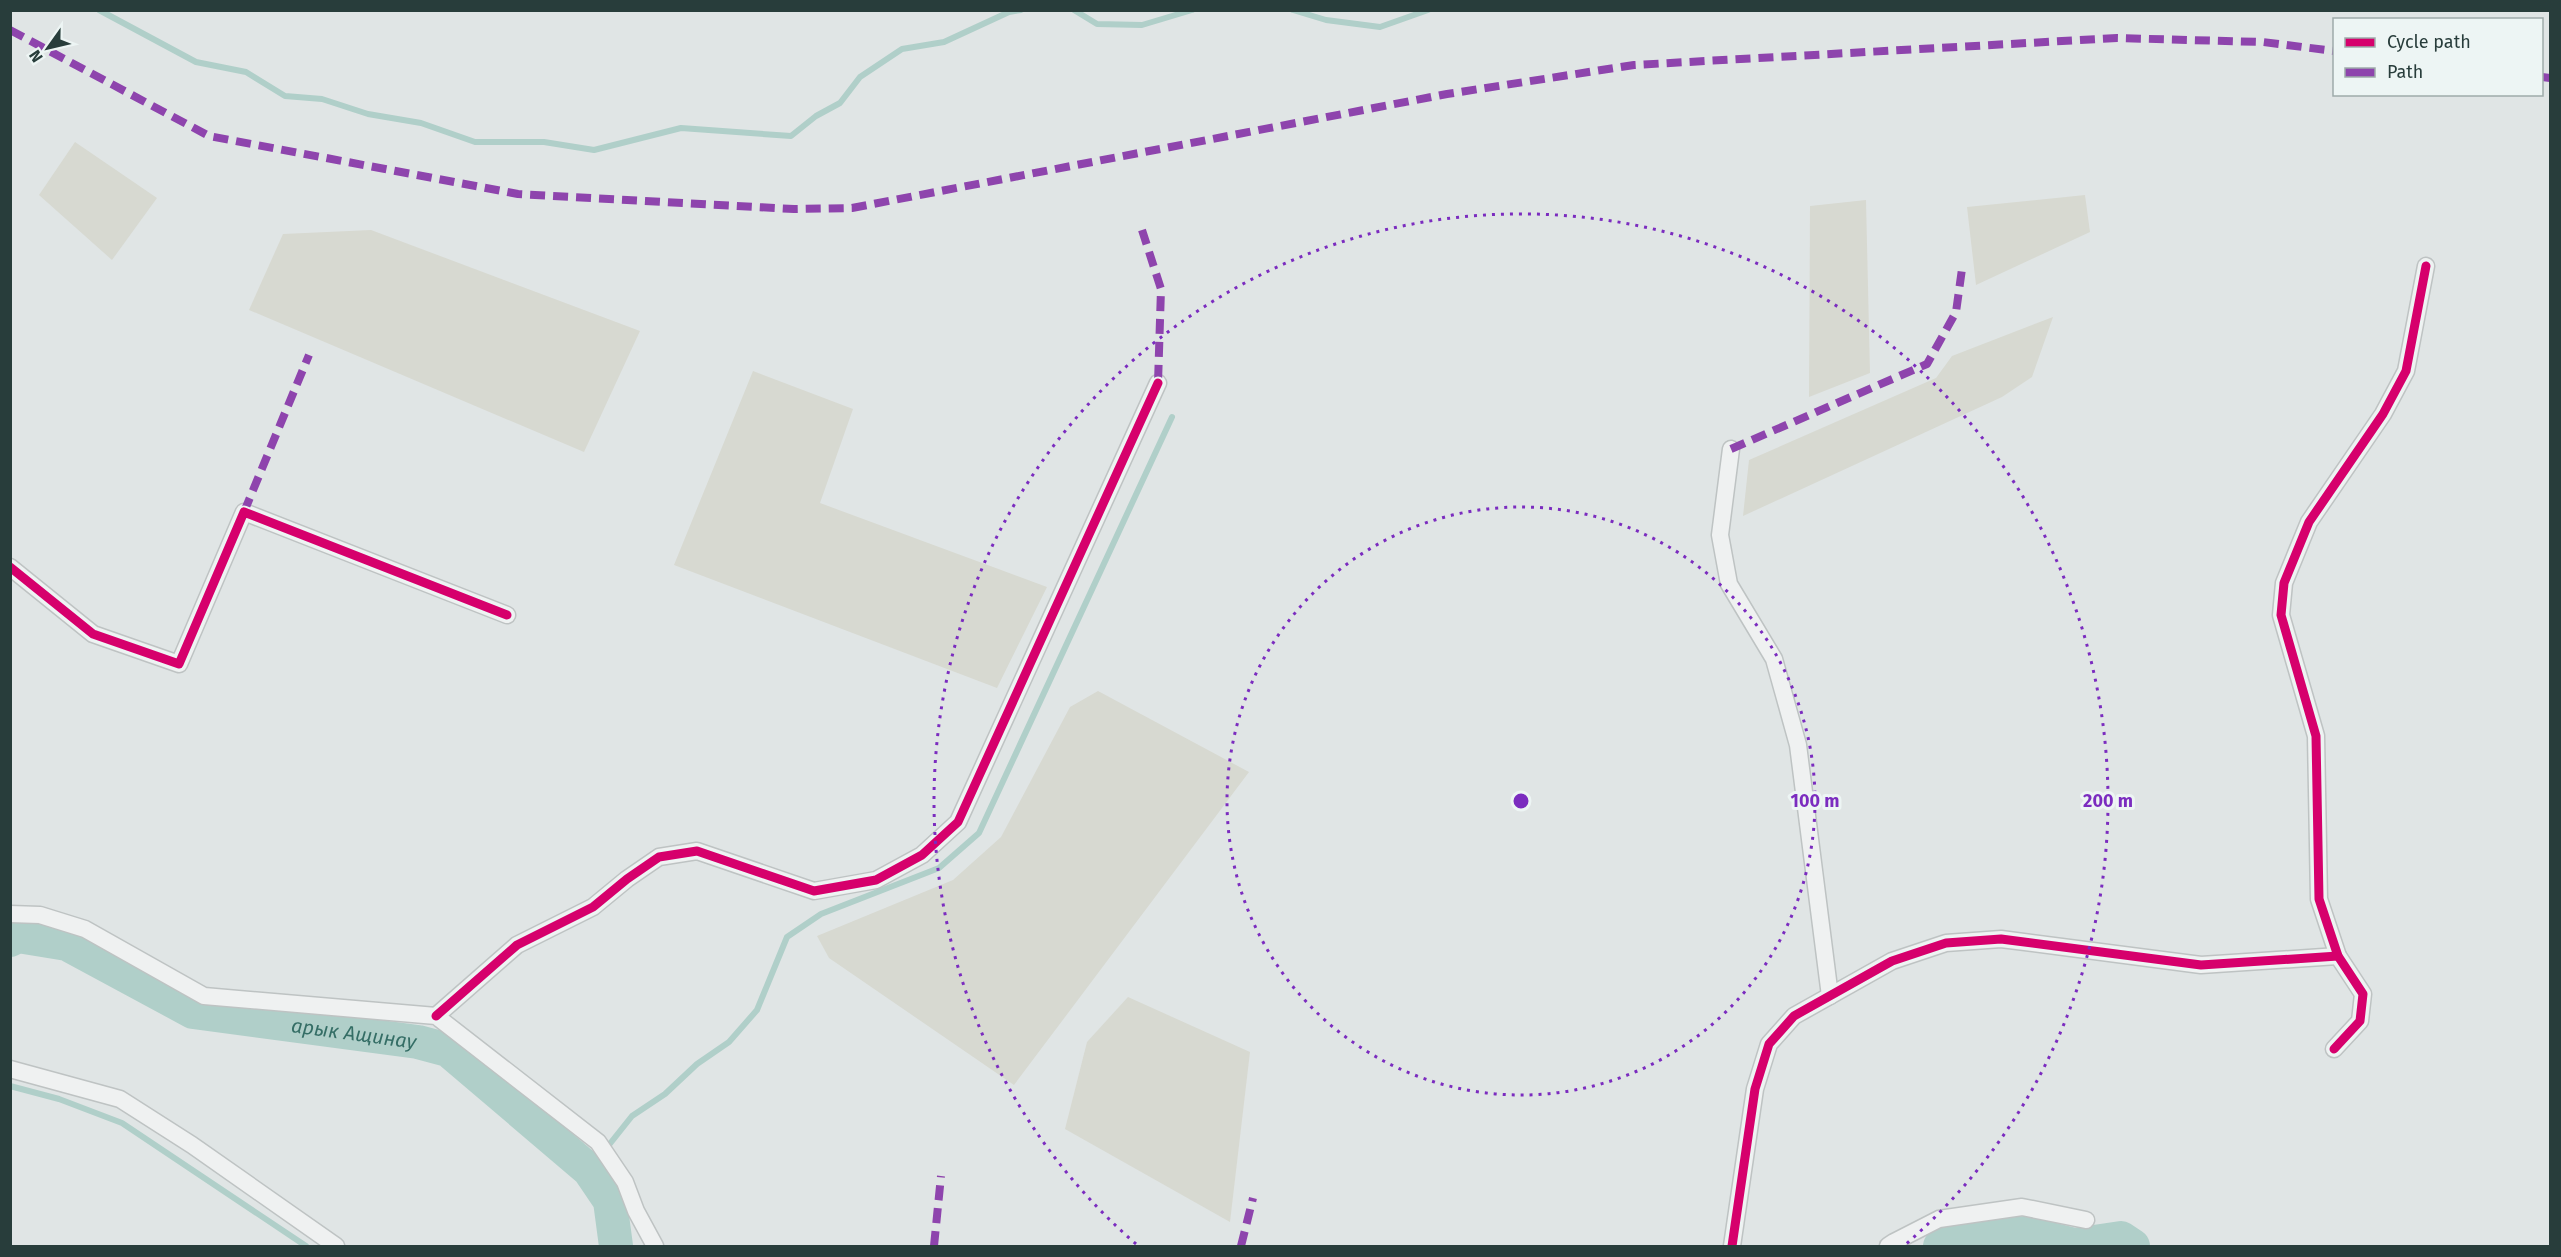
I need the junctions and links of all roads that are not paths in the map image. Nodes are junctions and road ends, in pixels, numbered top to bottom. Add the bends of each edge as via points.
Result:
1 (2426, 266) dead end
2 (1158, 383) dead end
3 (1731, 449) dead end
4 (10, 567) edge
5 (507, 615) dead end
6 (10, 914) edge
7 (2338, 956) junction
8 (1830, 996) junction
9 (436, 1016) junction
10 (2334, 1049) dead end
11 (10, 1069) edge
12 (2086, 1220) dead end
13 (336, 1246) edge
14 (654, 1246) edge
15 (1732, 1246) edge
16 (1888, 1246) edge

1 - 7 street via 2406,371 2383,414 2309,522 2284,583 2281,615 2316,736 2319,899
2 - 9 street via 958,822 929,848 876,880 814,891 697,852 659,857 593,907 517,945
3 - 8 street via 1720,535 1727,574 1729,584 1774,659 1798,744
4 - 5 street via 93,634 179,664 244,512
6 - 9 street via 40,915 85,929 204,996
7 - 8 street via 2201,965 2001,939 1946,944 1892,961
7 - 10 street via 2363,994 2360,1021
8 - 15 street via 1794,1016 1769,1044 1755,1089
9 - 14 street via 598,1142 625,1182
11 - 13 street via 120,1099
12 - 16 street via 2012,1209 1939,1219

